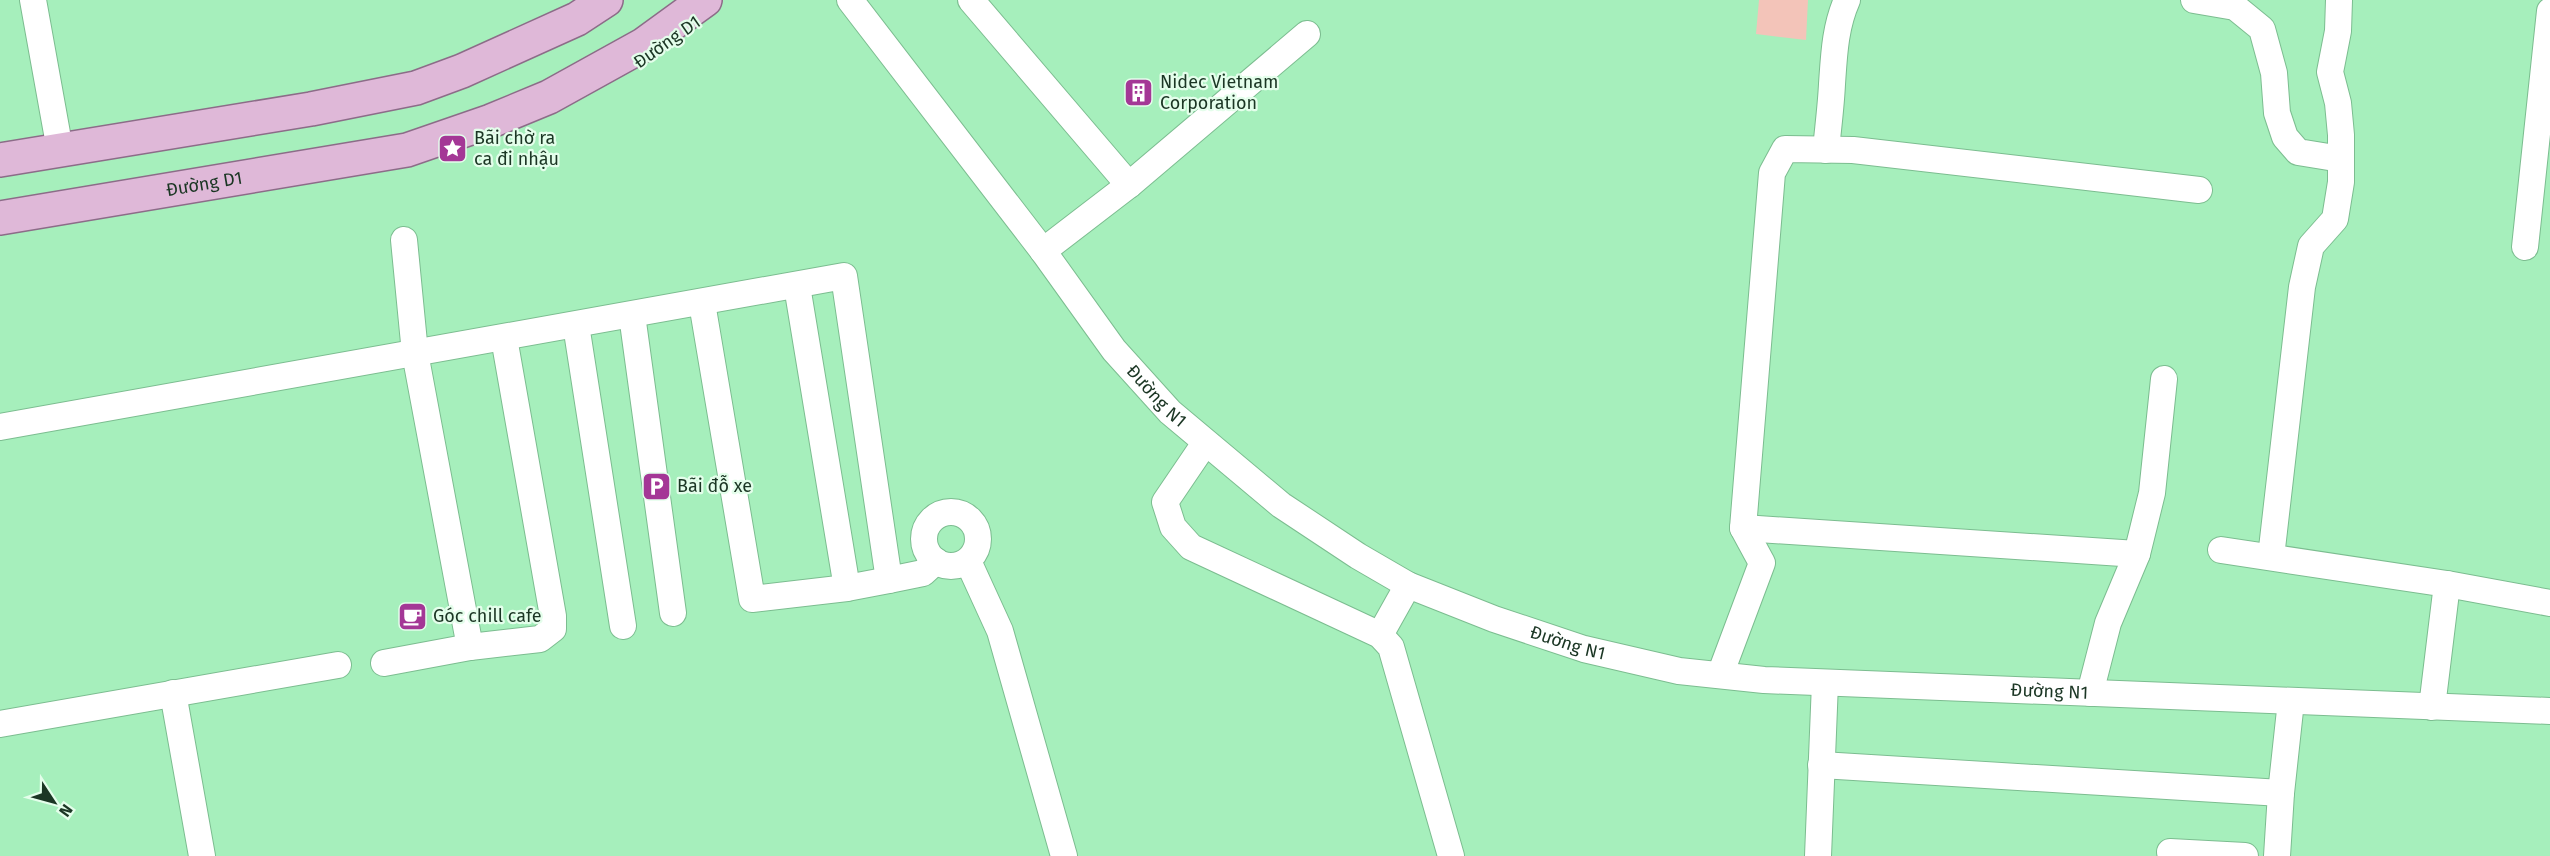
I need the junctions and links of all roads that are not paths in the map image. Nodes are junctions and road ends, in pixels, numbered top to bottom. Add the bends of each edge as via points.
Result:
1 (33, 0) edge
2 (583, 0) edge
3 (606, 0) edge
4 (705, 0) edge
5 (725, 0) edge
6 (850, 0) edge
7 (971, 0) edge
8 (1846, 0) edge
9 (2194, 0) edge
10 (2339, 0) edge
11 (2550, 11) edge
12 (1307, 34) dead end
13 (508, 48) junction
14 (60, 150) junction
15 (407, 150) junction
16 (1826, 150) junction
17 (7, 156) edge
18 (2341, 159) junction
19 (1130, 185) junction
20 (2199, 190) dead end
21 (0, 218) edge
22 (404, 240) dead end
23 (2525, 247) dead end
24 (1043, 251) junction
25 (797, 286) junction
26 (702, 303) junction
27 (632, 315) junction
28 (576, 325) junction
29 (504, 338) junction
30 (416, 353) junction
31 (2164, 379) dead end
32 (0, 427) edge
33 (1205, 443) junction
34 (1743, 528) junction
35 (2221, 550) dead end
36 (2137, 555) junction
37 (2271, 557) junction
38 (936, 561) junction
39 (968, 561) junction
40 (889, 580) junction
41 (2447, 584) junction
42 (1408, 585) junction
43 (847, 588) junction
44 (2550, 603) edge
45 (673, 613) dead end
46 (623, 626) dead end
47 (1380, 635) junction
48 (470, 648) junction
49 (384, 663) dead end
50 (338, 665) dead end
51 (1720, 675) junction
52 (1825, 683) junction
53 (173, 693) junction
54 (2090, 693) junction
55 (2291, 701) junction
56 (2432, 707) junction
57 (2550, 711) edge
58 (0, 724) edge
59 (1821, 765) junction
60 (2280, 793) junction
61 (2170, 852) dead end
62 (202, 856) edge
63 (1064, 856) edge
64 (1451, 856) edge
65 (1818, 856) edge
66 (2245, 856) edge
67 (2277, 856) edge

1 - 14 street
2 - 13 main road via 530,26
3 - 13 main road via 577,19
4 - 15 main road, Đường D1 via 643,45 549,97
5 - 15 main road, Đường D1 via 673,42 594,91 519,125 433,156
6 - 24 street, Đường N1
7 - 19 street
8 - 16 street via 1832,62
9 - 18 street via 2235,7 2262,29 2285,137 2298,152
10 - 18 street via 2330,72 2338,103
11 - 23 street
12 - 19 street
13 - 14 main road via 416,88
14 - 17 main road
15 - 21 main road, Đường D1
16 - 20 street
16 - 34 street via 1785,149 1772,173
18 - 37 street via 2335,219 2311,246 2302,287
19 - 24 street
22 - 30 street
24 - 33 street, Đường N1 via 1114,350 1170,412
25 - 26 street
25 - 40 street via 844,276
25 - 43 street
26 - 27 street
26 - 43 street via 752,599
27 - 28 street
27 - 45 street
28 - 29 street
28 - 46 street
29 - 30 street
29 - 48 street via 553,629 540,639
30 - 32 street
30 - 48 street
31 - 36 street via 2152,493
33 - 42 street, Đường N1 via 1281,505
33 - 47 street via 1165,502 1179,534 1191,547
34 - 36 street
34 - 51 street via 1762,563
35 - 37 street
36 - 54 street via 2108,623
37 - 41 street
38 - 39 street via 952,566
38 - 39 street via 926,548 925,531 935,518 951,512 967,517 977,530 977,547
38 - 40 street via 923,573
39 - 63 street via 1000,631
40 - 43 street
41 - 44 street
41 - 56 street
42 - 47 street
42 - 51 street, Đường N1 via 1584,649
47 - 64 street via 1392,646
48 - 49 street
50 - 53 street
51 - 52 street, Đường N1
52 - 54 street, Đường N1
52 - 59 street
53 - 58 street
53 - 62 street
54 - 55 street, Đường N1
55 - 56 street, Đường N1
55 - 60 street
56 - 57 street, Đường N1
59 - 60 street
59 - 65 street
60 - 67 street
61 - 66 street

